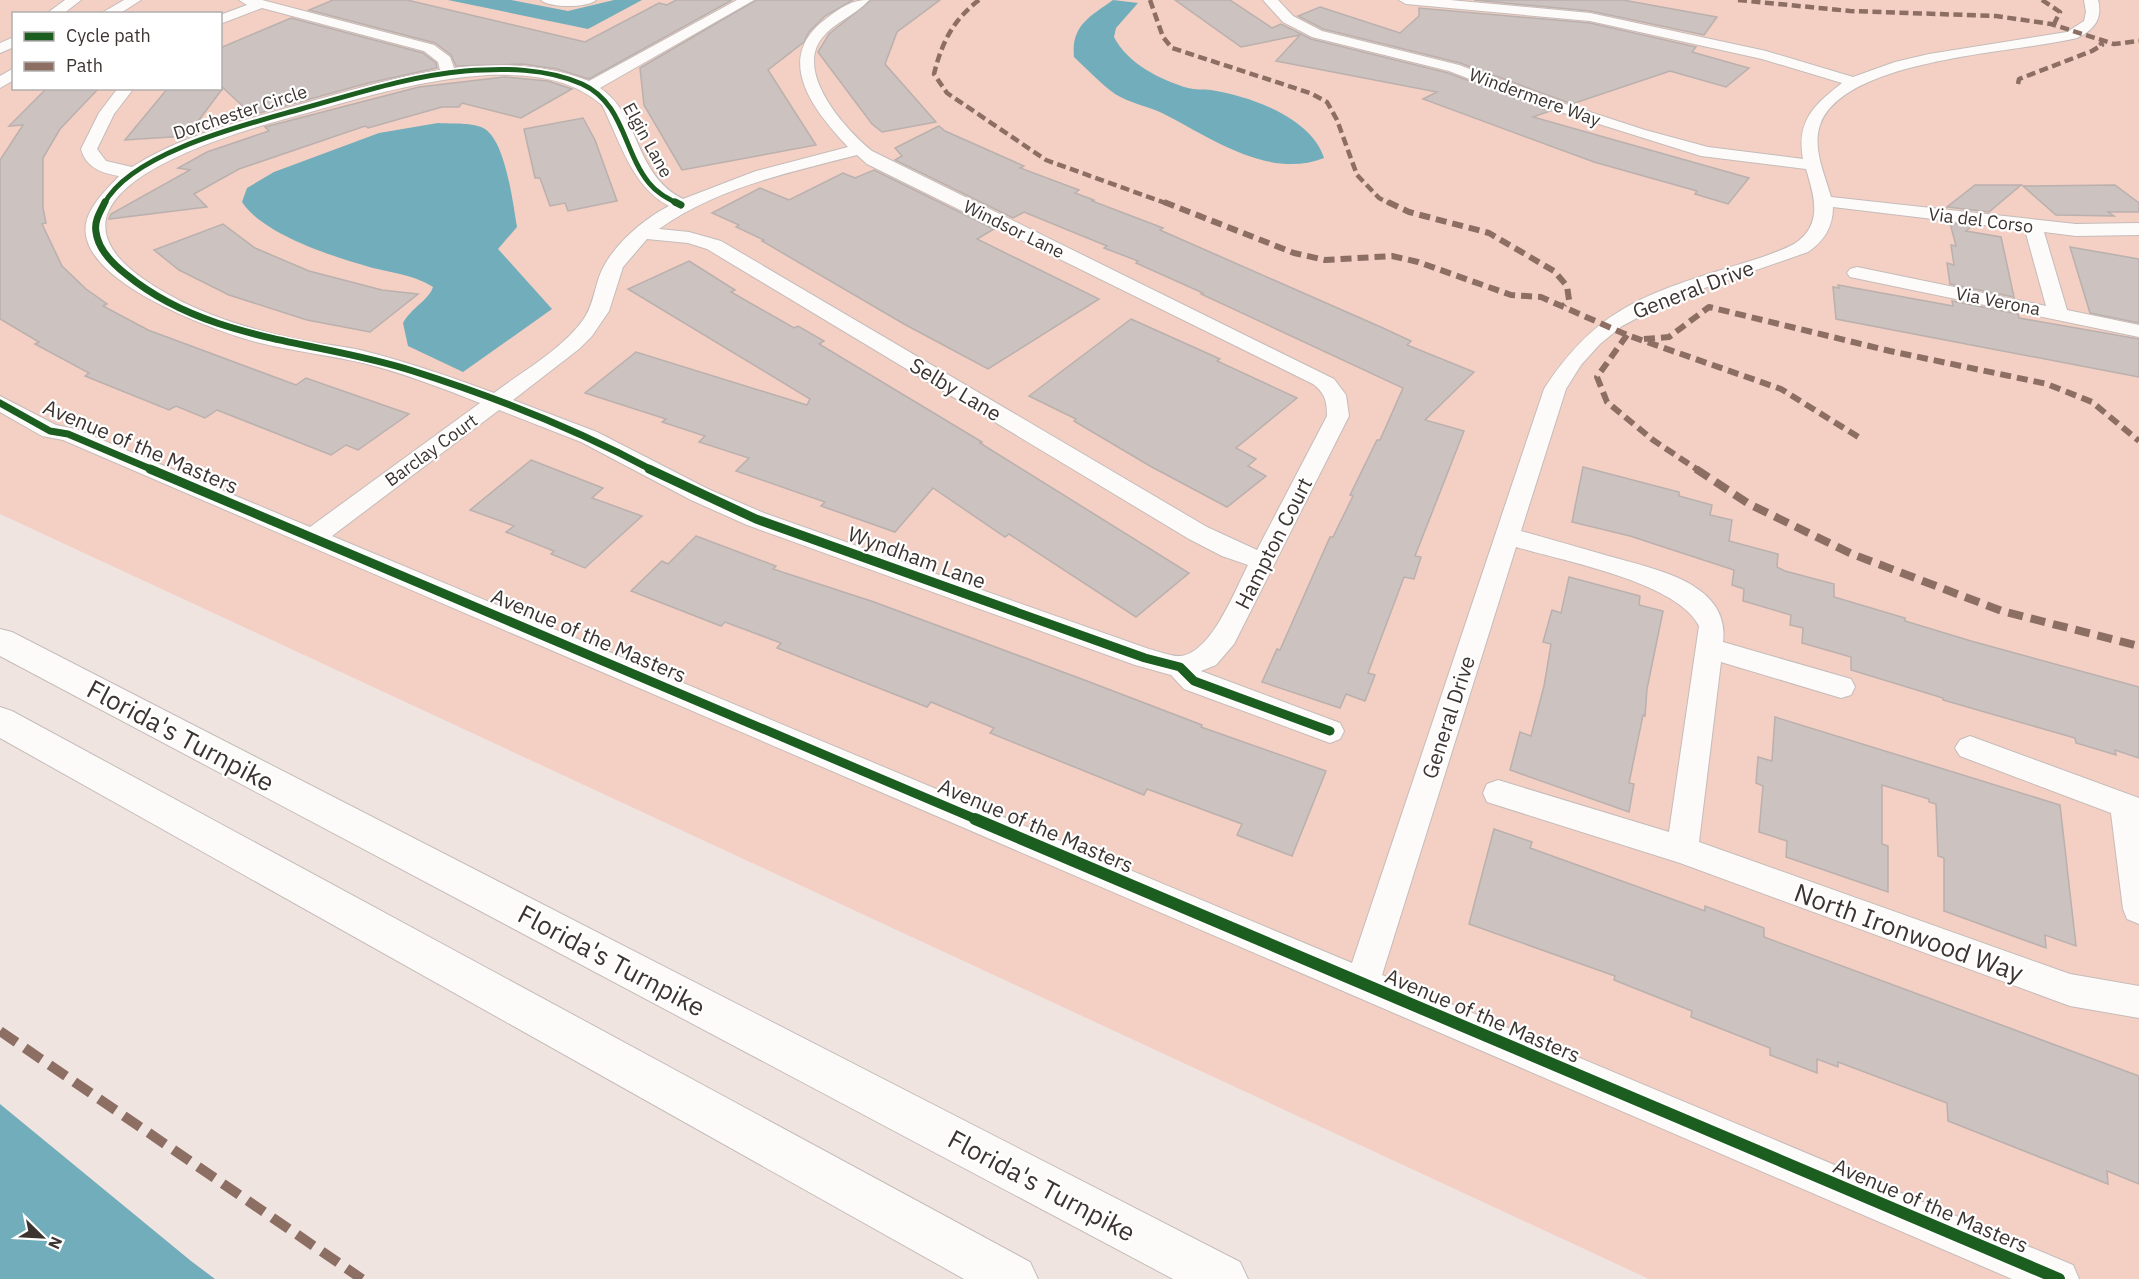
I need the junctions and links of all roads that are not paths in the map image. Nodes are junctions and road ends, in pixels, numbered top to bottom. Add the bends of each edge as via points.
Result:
1 (74, 0) edge
2 (134, 0) edge
3 (246, 0) edge
4 (548, 0) edge
5 (589, 0) edge
6 (747, 0) edge
7 (862, 0) edge
8 (1270, 0) edge
9 (1406, 0) edge
10 (2091, 0) edge
11 (261, 4) junction
12 (56, 12) edge
13 (111, 12) edge
14 (222, 19) edge
15 (448, 73) junction
16 (12, 74) edge
17 (1853, 82) junction
18 (0, 83) edge
19 (590, 87) junction
20 (125, 90) edge
21 (858, 150) junction
22 (1812, 165) junction
23 (135, 173) junction
24 (1824, 201) junction
25 (681, 205) junction
26 (2033, 226) junction
27 (2139, 229) edge
28 (644, 233) junction
29 (1857, 273) dead end
30 (2058, 312) junction
31 (2139, 331) edge
32 (1339, 399) joint
33 (496, 402) junction
34 (0, 404) edge
35 (1507, 536) junction
36 (312, 538) junction
37 (1263, 561) junction
38 (0, 641) edge
39 (1709, 648) junction
40 (1180, 667) junction
41 (1841, 687) dead end
42 (0, 721) edge
43 (1330, 731) dead end
44 (1970, 748) dead end
45 (1498, 793) dead end
46 (2132, 809) edge
47 (1682, 850) junction
48 (2139, 909) edge
49 (1362, 983) junction
50 (2139, 1002) edge
51 (1013, 1279) edge
52 (1223, 1279) edge
53 (2059, 1279) edge

1 - 12 street
2 - 13 street
3 - 11 street
4 - 5 street
6 - 19 street
7 - 21 street, Windsor Lane via 817,34 805,66 812,90
8 - 22 street, Windermere Way via 1288,19 1317,34 1454,68 1629,130 1707,152
9 - 17 street via 1590,17 1766,55
10 - 17 street, General Drive via 2093,20 2072,35 1894,68
11 - 14 street
11 - 15 street via 429,48 445,60
15 - 19 street, Elgin Lane via 536,72
15 - 23 street, Dorchester Circle via 389,84 233,128 180,148
16 - 18 street
17 - 22 street, General Drive via 1817,112 1808,141
19 - 25 street, Elgin Lane via 609,103 648,182 661,195
20 - 23 street via 107,113 89,149 92,159 104,166
21 - 25 street, Barclay Court via 727,186
21 - 32 street, Windsor Lane via 1321,379
22 - 24 street, General Drive
23 - 33 street, Dorchester Circle via 97,214 97,241 104,253 136,282 169,303 242,332 369,358
24 - 26 street, Via del Corso
24 - 35 street, General Drive via 1826,215 1822,227 1797,250 1659,297 1598,332 1578,353 1555,389
25 - 28 street, Barclay Court
26 - 27 street, Via del Corso
26 - 30 street
28 - 33 street, Barclay Court via 610,270 597,314 582,335
28 - 37 street, Selby Lane via 714,244 1198,533
29 - 30 street, Via Verona
30 - 31 street, Via Verona
32 - 37 street, Hampton Court via 1338,416
33 - 36 street, Barclay Court
33 - 40 street, Wyndham Lane via 579,432 721,505 1145,658
34 - 36 street, Avenue of the Masters via 50,430 68,434
35 - 39 street via 1680,589 1705,610 1712,626
35 - 49 street, General Drive
36 - 49 street, Avenue of the Masters
37 - 40 street, Hampton Court via 1224,637 1206,658
38 - 52 highway, Florida's Turnpike
39 - 41 street
39 - 47 street
40 - 43 street, Wyndham Lane via 1194,681
42 - 51 highway
44 - 46 street
45 - 47 street, North Ironwood Way
46 - 48 street
47 - 50 street, North Ironwood Way via 2070,990
49 - 53 street, Avenue of the Masters

